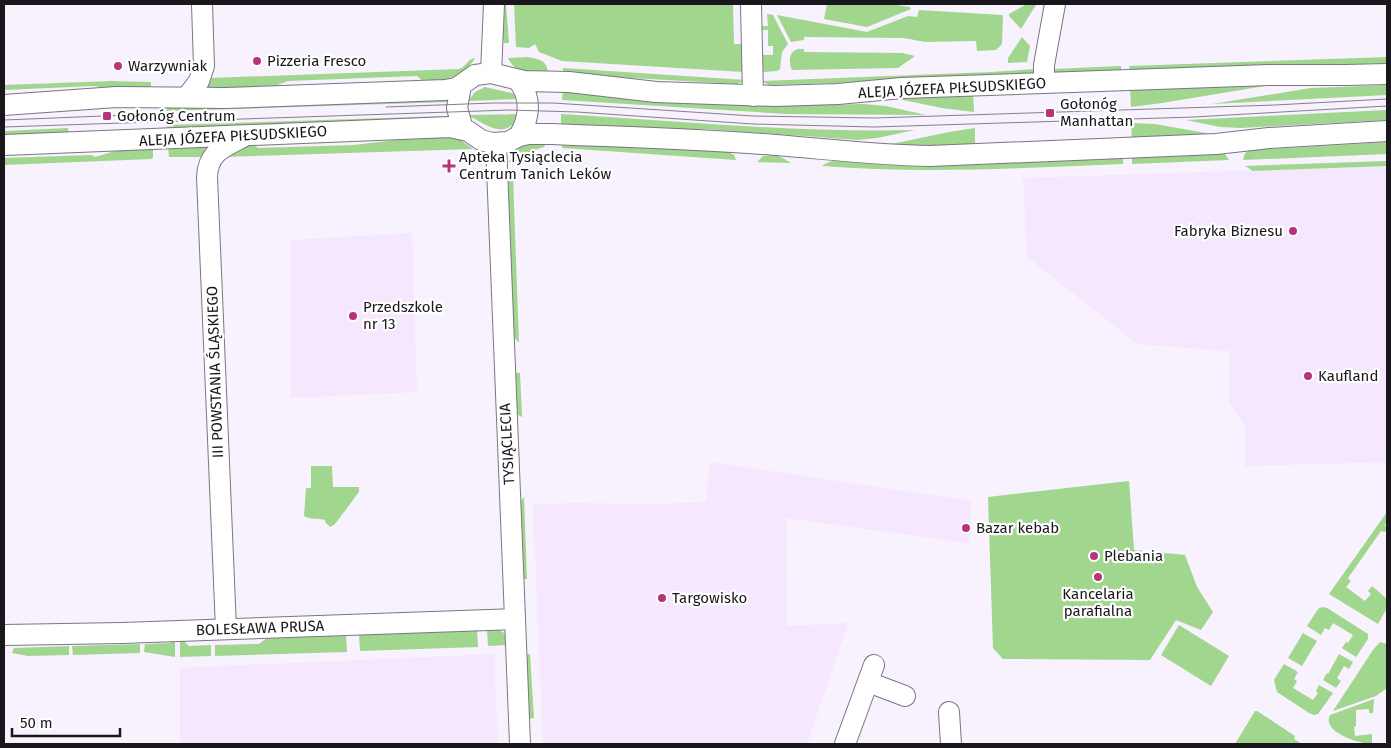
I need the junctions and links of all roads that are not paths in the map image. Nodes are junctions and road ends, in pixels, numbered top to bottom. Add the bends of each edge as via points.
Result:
1 (202, 4) edge
2 (494, 4) edge
3 (751, 4) edge
4 (1055, 4) edge
5 (491, 73) junction
6 (1387, 74) edge
7 (518, 80) junction
8 (1044, 83) junction
9 (461, 85) junction
10 (753, 96) junction
11 (187, 97) junction
12 (4, 105) edge
13 (463, 129) junction
14 (1387, 131) edge
15 (247, 134) junction
16 (519, 136) junction
17 (496, 143) junction
18 (4, 145) edge
19 (515, 619) junction
20 (226, 629) junction
21 (4, 635) edge
22 (905, 696) dead end
23 (950, 712) dead end
24 (520, 744) edge
25 (845, 744) edge
26 (950, 744) edge

1 - 11 street via 204,66 199,81
2 - 5 street
3 - 10 street
4 - 8 street via 1044,64
5 - 7 street
5 - 9 street via 475,75
6 - 8 street, ALEJA JÓZEFA PIŁSUDSKIEGO
7 - 10 street, ALEJA JÓZEFA PIŁSUDSKIEGO via 656,92
7 - 16 street via 526,93 528,107
8 - 10 street, ALEJA JÓZEFA PIŁSUDSKIEGO
9 - 11 street via 445,90
9 - 13 street via 457,108
11 - 12 street via 67,99
13 - 15 street, ALEJA JÓZEFA PIŁSUDSKIEGO
13 - 17 street via 484,141
14 - 16 street via 1216,144 930,156 697,139 553,134
15 - 18 street, ALEJA JÓZEFA PIŁSUDSKIEGO
15 - 20 street, III POWSTANIA ŚLĄSKIEGO via 216,153 207,172
16 - 17 street via 508,142
17 - 19 street, TYSIĄCLECIA
19 - 20 street, BOLESŁAWA PRUSA
19 - 24 street, TYSIĄCLECIA
20 - 21 street, BOLESŁAWA PRUSA
22 - 25 street via 871,673
23 - 26 street

